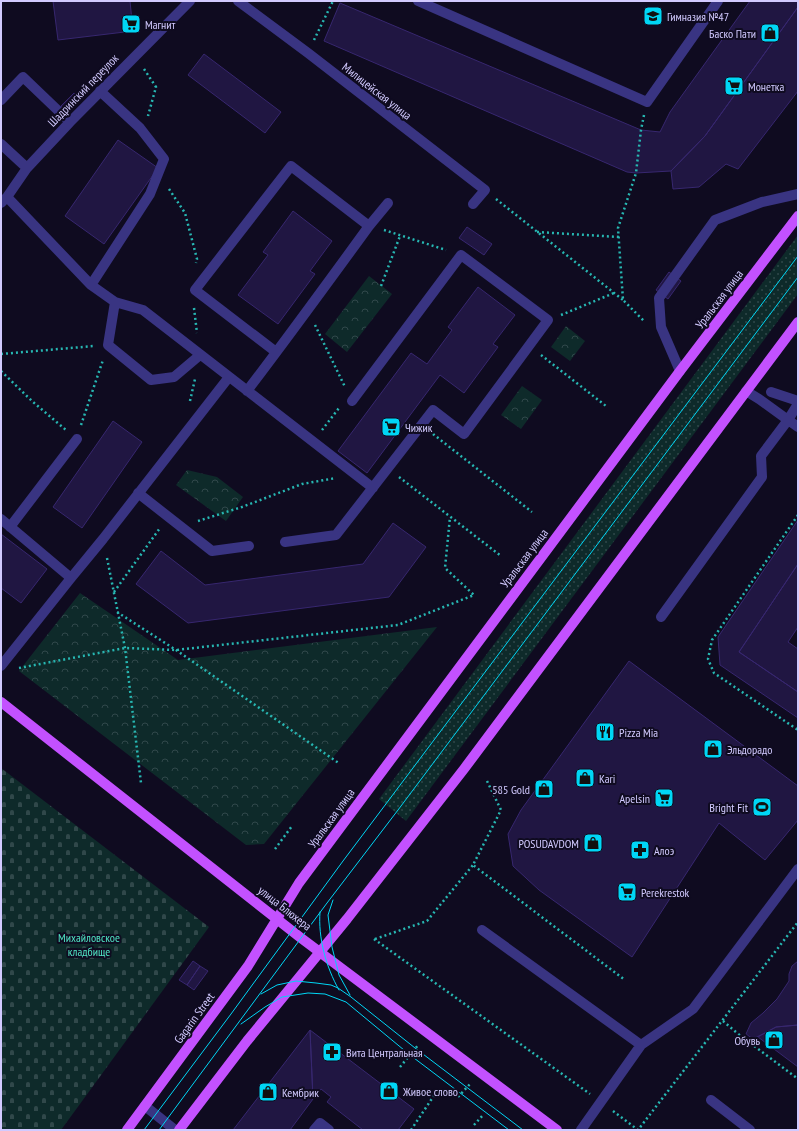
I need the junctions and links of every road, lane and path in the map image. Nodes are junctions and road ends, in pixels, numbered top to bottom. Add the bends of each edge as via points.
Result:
1 (188, 1) edge
2 (238, 1) edge
3 (334, 1) edge
4 (418, 1) edge
5 (718, 1) edge
6 (308, 53) junction
7 (100, 91) junction
8 (1, 100) edge
9 (647, 102) junction
10 (70, 122) junction
11 (1, 144) edge
12 (27, 168) junction
13 (485, 190) junction
14 (798, 194) edge
15 (4, 200) edge
16 (388, 203) dead end
17 (473, 204) dead end
18 (798, 216) edge
19 (369, 226) junction
20 (537, 232) junction
21 (400, 236) junction
22 (618, 236) junction
23 (461, 255) junction
24 (91, 285) junction
25 (381, 286) dead end
26 (614, 293) junction
27 (623, 300) junction
28 (115, 302) junction
29 (307, 310) junction
30 (548, 320) junction
31 (645, 322) dead end
32 (798, 322) edge
33 (108, 345) junction
34 (529, 346) junction
35 (276, 352) junction
36 (1, 354) edge
37 (200, 355) junction
38 (1, 371) edge
39 (680, 371) junction
40 (229, 376) junction
41 (247, 391) junction
42 (746, 391) junction
43 (771, 392) dead end
44 (352, 401) junction
45 (798, 401) edge
46 (798, 404) edge
47 (189, 406) dead end
48 (606, 406) dead end
49 (788, 420) junction
50 (422, 425) junction
51 (798, 426) edge
52 (77, 439) junction
53 (314, 442) junction
54 (388, 468) junction
55 (356, 475) junction
56 (373, 488) junction
57 (138, 493) junction
58 (532, 512) dead end
59 (798, 515) edge
60 (168, 516) junction
61 (450, 517) junction
62 (1, 519) edge
63 (178, 524) junction
64 (10, 527) junction
65 (103, 539) junction
66 (285, 542) dead end
67 (249, 546) dead end
68 (501, 556) dead end
69 (71, 578) junction
70 (114, 592) junction
71 (118, 612) junction
72 (661, 617) dead end
73 (125, 648) junction
74 (176, 650) junction
75 (1, 666) edge
76 (16, 669) dead end
77 (1, 702) edge
78 (798, 730) edge
79 (340, 764) dead end
80 (487, 782) dead end
81 (141, 783) dead end
82 (292, 826) dead end
83 (275, 849) dead end
84 (473, 865) junction
85 (798, 869) edge
86 (276, 918) junction
87 (798, 922) edge
88 (482, 930) dead end
89 (320, 952) junction
90 (625, 980) dead end
91 (723, 1021) junction
92 (420, 1043) dead end
93 (641, 1045) junction
94 (400, 1067) dead end
95 (798, 1079) edge
96 (472, 1082) dead end
97 (435, 1094) dead end
98 (458, 1096) dead end
99 (711, 1100) dead end
100 (601, 1102) junction
101 (145, 1106) junction
102 (482, 1115) dead end
103 (474, 1125) dead end
104 (127, 1130) edge
105 (175, 1130) edge
106 (179, 1130) edge
107 (314, 1130) edge
108 (329, 1130) edge
109 (411, 1130) edge
110 (557, 1130) edge
111 (581, 1130) edge
112 (750, 1130) edge

1 - 7 street, Шадринский переулок
2 - 6 street, Милицейская улица
3 - 6 path
4 - 9 street
5 - 9 street
6 - 13 street, Милицейская улица
7 - 10 street, Шадринский переулок
7 - 24 street via 140,128 164,159 150,194
8 - 10 street via 23,77
9 - 22 path via 636,173 618,228
10 - 12 street, Шадринский переулок
11 - 12 street
12 - 15 street, Шадринский переулок
13 - 17 street
13 - 20 path
14 - 39 street via 762,202 715,220 659,298 661,327
15 - 24 street
16 - 19 street
18 - 39 main road, Уральская улица
19 - 21 path
19 - 29 street
19 - 35 street via 291,166 195,290
20 - 22 path
20 - 26 path
21 - 23 path
21 - 25 path
22 - 27 path
23 - 30 street
23 - 44 street
24 - 28 street
26 - 27 path
26 - 30 path
27 - 31 path
28 - 33 street
28 - 37 street via 143,310
29 - 35 street
29 - 44 path
30 - 34 street
32 - 42 main road
33 - 36 path
33 - 37 street via 151,380 174,377
33 - 52 path
34 - 48 path
34 - 50 street via 464,434 433,410
35 - 41 street
37 - 40 street
37 - 47 path
38 - 52 path
39 - 86 main road, Уральская улица via 326,846
40 - 41 street
40 - 57 street
41 - 53 street
42 - 49 street
42 - 89 main road via 464,769
43 - 45 street
44 - 53 path via 339,408
46 - 49 street
49 - 51 street
49 - 72 street via 761,456 762,477
50 - 54 street
50 - 58 path
52 - 64 street
53 - 55 street
54 - 56 street
54 - 61 path
55 - 56 street
55 - 63 path via 302,484 203,520
56 - 66 street via 336,535
57 - 60 street
57 - 65 street
59 - 78 path via 712,640 708,659 714,673
60 - 63 street
60 - 70 path
61 - 68 path
61 - 74 path via 445,568 474,595 398,624
62 - 64 street
63 - 67 street via 212,551
64 - 69 street
65 - 69 street
65 - 70 path
69 - 75 street
70 - 71 path
71 - 73 path
71 - 74 path
73 - 74 path
73 - 76 path
73 - 81 path
74 - 79 path
77 - 86 main road, улица Блюхера
80 - 84 path via 501,810
82 - 83 path
84 - 90 path
84 - 100 path via 427,921 374,939
85 - 93 street via 693,1009
86 - 89 main road, улица Блюхера
86 - 101 main road, Gagarin Street via 248,966
87 - 91 path
88 - 93 street
89 - 106 main road
89 - 110 main road, улица Блюхера
91 - 95 path
91 - 100 path via 638,1130
92 - 94 path
93 - 100 street
96 - 98 path
97 - 109 path
99 - 112 street
100 - 111 street
101 - 104 main road, Gagarin Street
101 - 105 street
102 - 103 path
107 - 108 street via 320,1123

